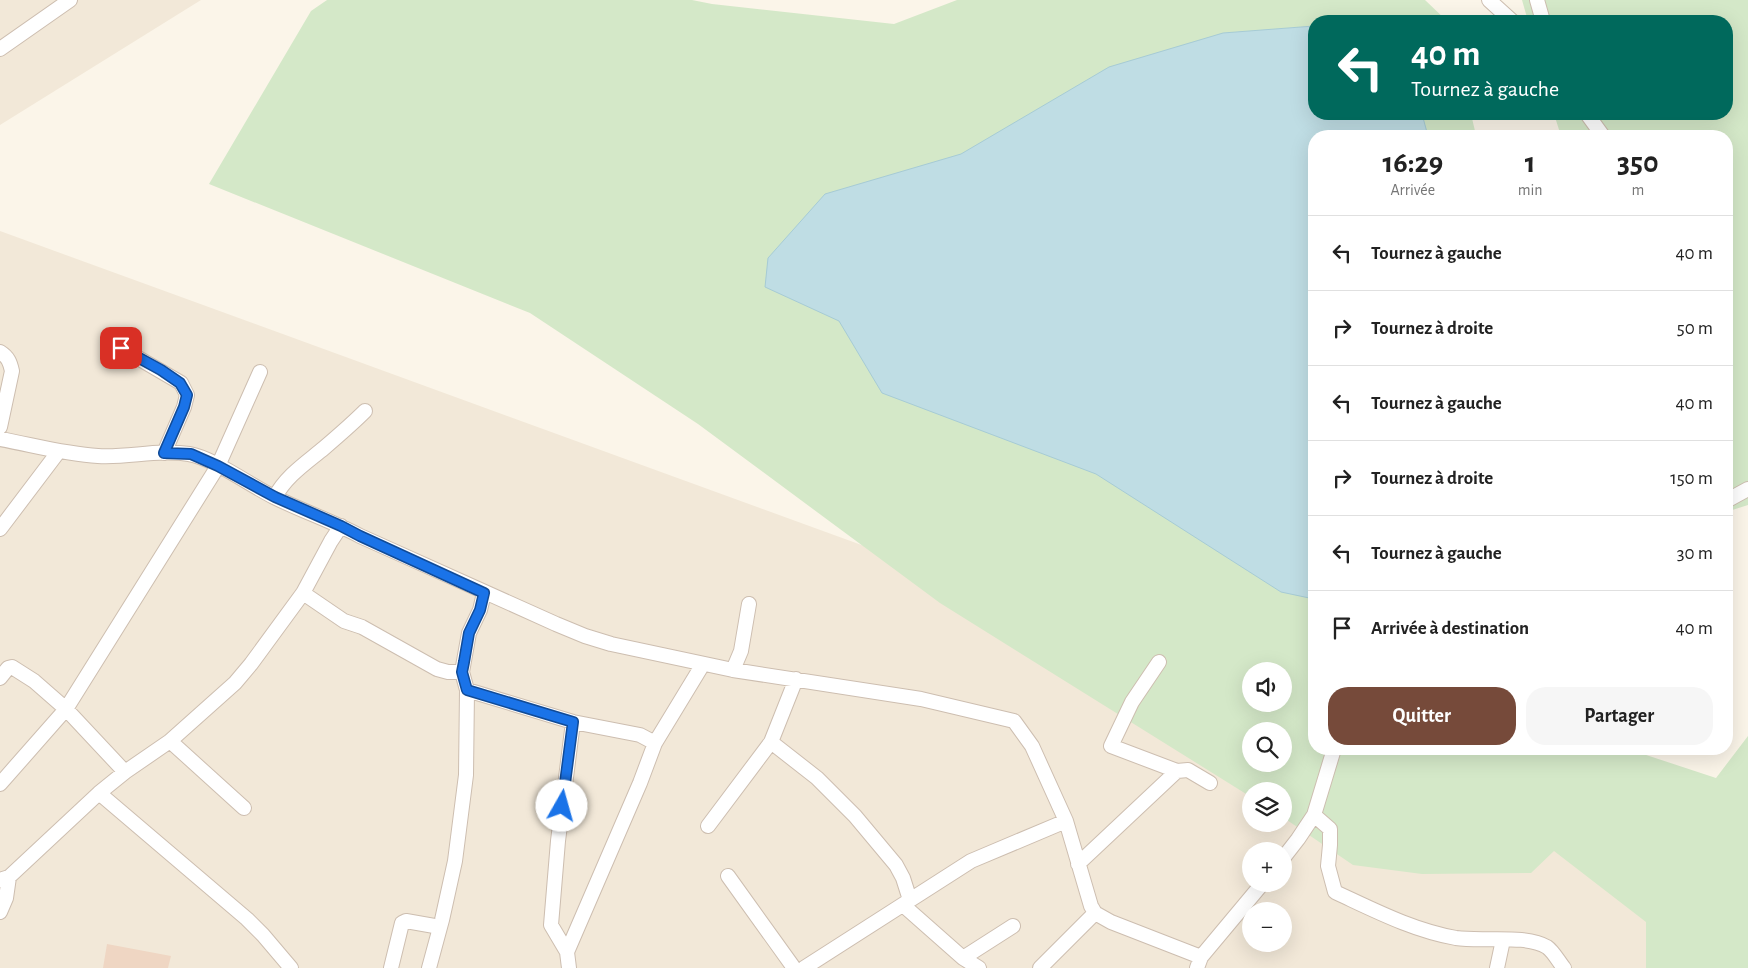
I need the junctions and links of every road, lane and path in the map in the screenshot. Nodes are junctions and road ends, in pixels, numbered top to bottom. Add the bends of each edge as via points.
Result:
1 (70, 0) edge
2 (1489, 0) edge
3 (1537, 0) edge
4 (1505, 15) edge
5 (1541, 15) edge
6 (0, 49) edge
7 (1592, 120) edge
8 (1599, 130) edge
9 (121, 348) dead end
10 (0, 352) edge
11 (260, 372) dead end
12 (365, 411) dead end
13 (0, 427) edge
14 (4, 440) edge
15 (59, 452) junction
16 (164, 453) junction
17 (218, 466) junction
18 (1748, 489) edge
19 (275, 497) junction
20 (1733, 497) edge
21 (341, 526) junction
22 (0, 530) edge
23 (303, 593) junction
24 (484, 593) junction
25 (750, 604) dead end
26 (1159, 662) dead end
27 (703, 664) junction
28 (733, 670) junction
29 (462, 672) junction
30 (0, 678) edge
31 (796, 679) junction
32 (467, 690) junction
33 (66, 709) junction
34 (573, 722) junction
35 (170, 742) junction
36 (771, 742) junction
37 (655, 743) junction
38 (1332, 755) edge
39 (1177, 771) junction
40 (125, 772) junction
41 (1210, 783) dead end
42 (0, 784) edge
43 (99, 793) junction
44 (244, 808) dead end
45 (1314, 815) junction
46 (1066, 821) junction
47 (708, 826) dead end
48 (1292, 847) edge
49 (1078, 864) junction
50 (728, 876) dead end
51 (5, 878) edge
52 (1256, 892) edge
53 (906, 902) junction
54 (0, 912) edge
55 (1095, 913) junction
56 (1014, 926) dead end
57 (440, 927) junction
58 (1503, 940) junction
59 (567, 952) junction
60 (963, 958) junction
61 (1199, 963) edge
62 (291, 968) edge
63 (391, 968) edge
64 (429, 968) edge
65 (569, 968) edge
66 (794, 968) edge
67 (804, 968) edge
68 (979, 968) edge
69 (1040, 968) edge
70 (1497, 968) edge
71 (1564, 968) edge

1 - 6 street
2 - 4 street
3 - 5 street
7 - 8 street
9 - 16 street via 180,383 187,395
10 - 13 street via 11,363 12,371
11 - 17 street
12 - 19 street via 290,476
13 - 14 street
14 - 15 street
15 - 16 street via 97,456
15 - 22 street
16 - 17 street via 191,454
17 - 19 street
17 - 33 street
18 - 20 street
19 - 21 street
21 - 23 street
21 - 24 street
23 - 29 street via 344,621 362,627 437,669
23 - 35 street via 235,683
24 - 27 street via 586,636 642,652
24 - 29 street via 469,633
25 - 28 street
26 - 39 street via 1132,702 1110,746
27 - 28 street
27 - 37 street
28 - 31 street
29 - 32 street
30 - 33 street via 8,668 17,669
31 - 36 street
31 - 46 street via 922,699 1014,720 1032,746
32 - 34 street
32 - 57 street via 466,775 455,861
33 - 40 street
33 - 42 street
34 - 37 street via 640,735
34 - 59 street via 551,926
35 - 40 street
35 - 44 street
36 - 47 street
36 - 53 street via 818,778 855,816 896,865 903,878
37 - 59 street
38 - 45 street
39 - 41 street via 1188,770
39 - 49 street
40 - 43 street
43 - 51 street
43 - 62 street via 246,919
45 - 48 street
45 - 58 street via 1330,829 1328,866 1334,892 1402,924 1455,938
46 - 49 street
46 - 53 street via 971,861
49 - 55 street
50 - 66 street
51 - 54 street via 6,898
52 - 61 street
53 - 60 street
53 - 67 street
55 - 61 street
55 - 69 street
56 - 60 street
57 - 63 street via 402,923
57 - 64 street
58 - 70 street
58 - 71 street via 1523,940 1547,947
59 - 65 street
60 - 68 street

